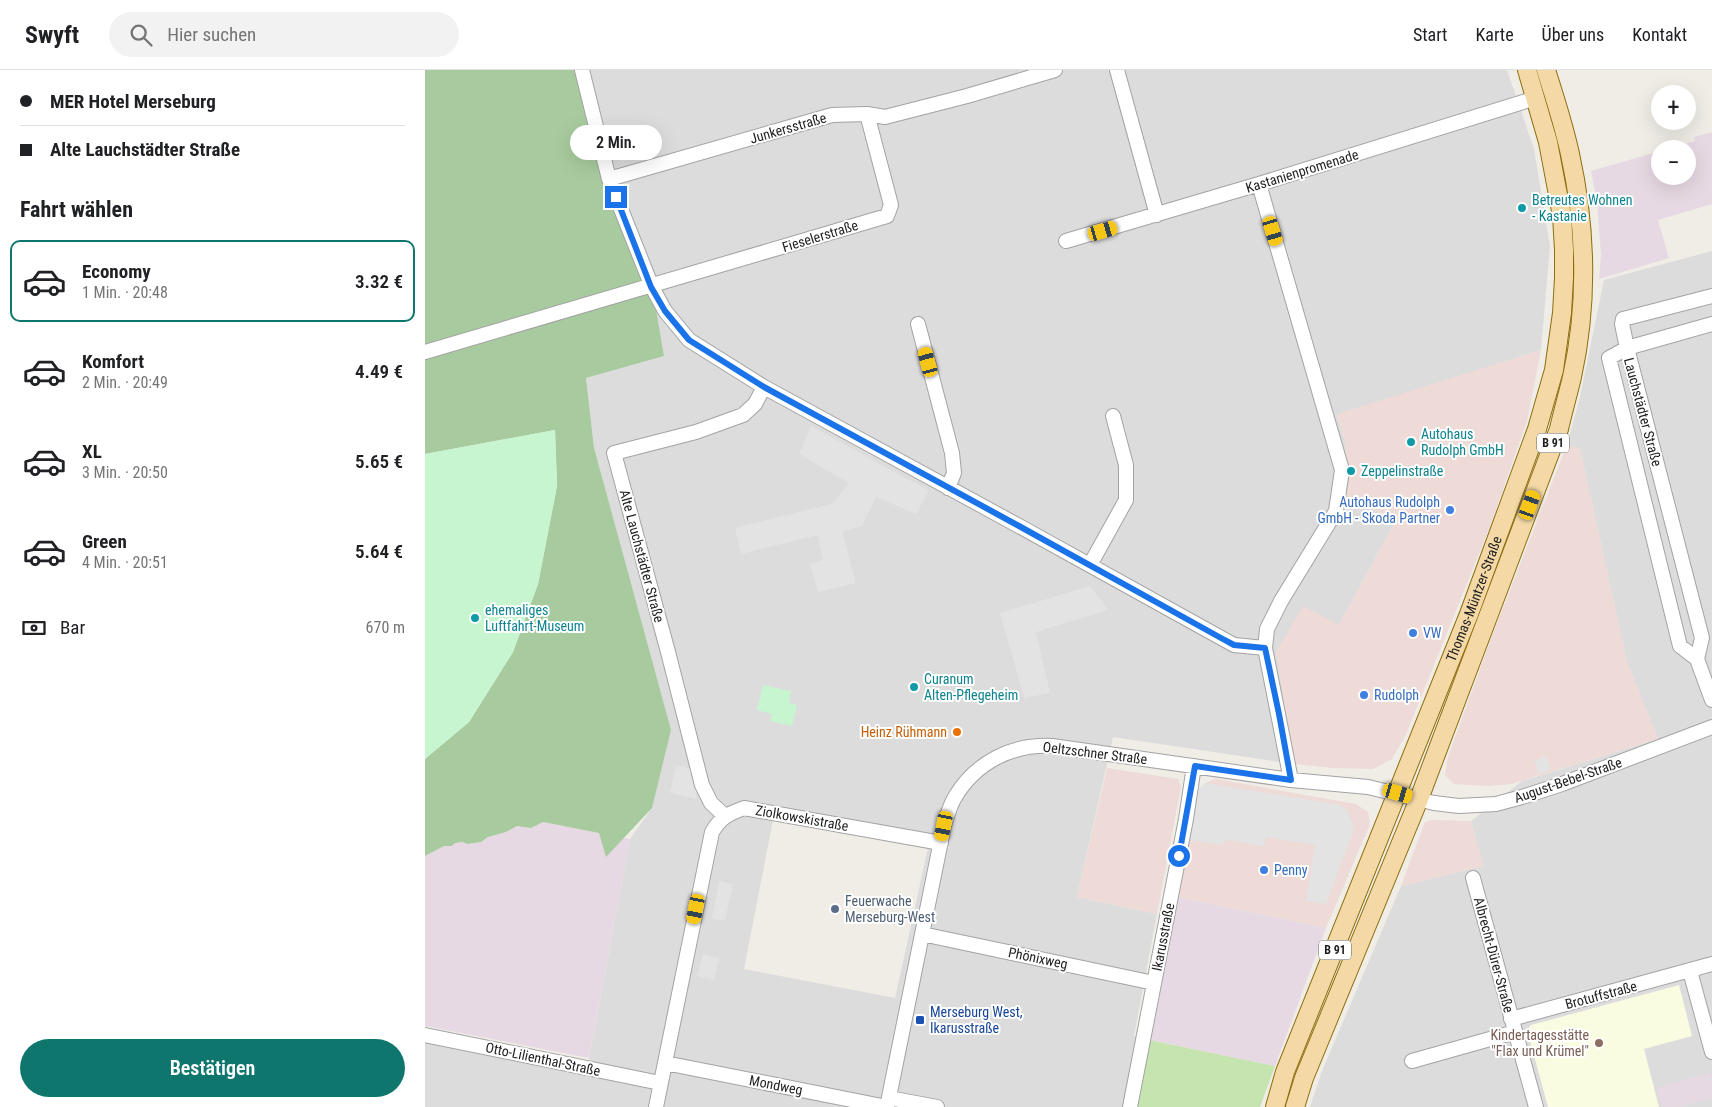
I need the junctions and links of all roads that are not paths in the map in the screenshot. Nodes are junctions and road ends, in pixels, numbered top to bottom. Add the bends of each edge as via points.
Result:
1 (581, 70) edge
2 (1055, 70) edge
3 (1117, 70) edge
4 (1527, 70) edge
5 (1546, 70) edge
6 (1536, 98) junction
7 (867, 114) junction
8 (609, 179) junction
9 (1259, 184) junction
10 (1157, 215) junction
11 (1066, 241) dead end
12 (651, 287) junction
13 (1712, 296) edge
14 (918, 324) dead end
15 (1712, 324) edge
16 (1627, 348) junction
17 (425, 352) edge
18 (764, 387) junction
19 (1113, 416) dead end
20 (948, 488) junction
21 (1090, 565) junction
22 (1265, 648) junction
23 (1697, 658) junction
24 (1712, 700) edge
25 (1712, 726) edge
26 (1195, 766) junction
27 (1291, 780) junction
28 (1398, 793) junction
29 (1419, 799) junction
30 (725, 816) junction
31 (941, 843) junction
32 (1473, 878) dead end
33 (922, 934) junction
34 (1712, 964) edge
35 (1690, 971) junction
36 (1154, 983) junction
37 (1513, 1026) junction
38 (425, 1034) edge
39 (1712, 1052) edge
40 (1412, 1060) dead end
41 (665, 1063) junction
42 (660, 1083) junction
43 (888, 1104) edge
44 (656, 1107) edge
45 (937, 1107) edge
46 (1130, 1107) edge
47 (1275, 1107) edge
48 (1295, 1107) edge
49 (1536, 1107) edge

1 - 8 street
2 - 7 street, Junkersstraße via 885,116
3 - 10 street
4 - 6 main road, Thomas-Müntzer-Straße / B 91
5 - 29 main road, Thomas-Müntzer-Straße / B 91 via 1570,153 1583,243 1582,303 1572,376 1559,428
6 - 9 street, Kastanienpromenade
6 - 28 main road, Thomas-Müntzer-Straße / B 91 via 1562,216 1562,313 1554,370 1537,428 1485,570
7 - 8 street, Junkersstraße via 833,115
7 - 12 street, Fieselerstraße via 891,204 887,216
8 - 12 street
9 - 10 street, Kastanienpromenade
9 - 22 street via 1342,470 1336,511 1277,608 1267,629
10 - 11 street, Kastanienpromenade
12 - 17 street
12 - 18 street via 665,311 689,340
13 - 16 street via 1623,319
14 - 20 street via 951,453 953,473
15 - 16 street
16 - 23 street, Lauchstädter Straße via 1702,638
16 - 23 street, Lauchstädter Straße via 1609,358 1680,646
18 - 20 street
18 - 30 street, Alte Lauchstädter Straße via 755,404 743,415 696,432 614,453 702,785 711,803
19 - 21 street via 1125,465 1126,500
20 - 21 street
21 - 22 street via 1234,645
22 - 27 street
23 - 24 street, Lauchstädter Straße
25 - 29 street, August-Bebel-Straße via 1562,784 1504,802 1459,806
26 - 27 street, Oeltzschner Straße
26 - 31 street, Oeltzschner Straße via 1052,746 1016,748 996,757 965,782 954,798
26 - 36 street, Ikarusstraße
27 - 28 street, Oeltzschner Straße via 1379,788
28 - 29 street, Oeltzschner Straße
28 - 47 main road, Thomas-Müntzer-Straße / B 91 via 1285,1072
29 - 48 main road, Thomas-Müntzer-Straße / B 91 via 1307,1070
30 - 31 street, Ziolkowskistraße via 744,808
30 - 41 street via 712,832
31 - 33 street, Oeltzschner Straße
32 - 37 street, Albrecht-Dürer-Straße
33 - 36 street, Phönixweg
33 - 43 street, Oeltzschner Straße
34 - 35 street, Brotuffstraße
35 - 37 street, Brotuffstraße
35 - 39 street
36 - 46 street, Ikarusstraße
37 - 40 street, Albrecht-Dürer-Straße
37 - 49 street, Albrecht-Dürer-Straße
38 - 42 street, Otto-Lilienthal-Straße
41 - 42 street
41 - 43 street, Mondweg
42 - 44 street
43 - 45 street

